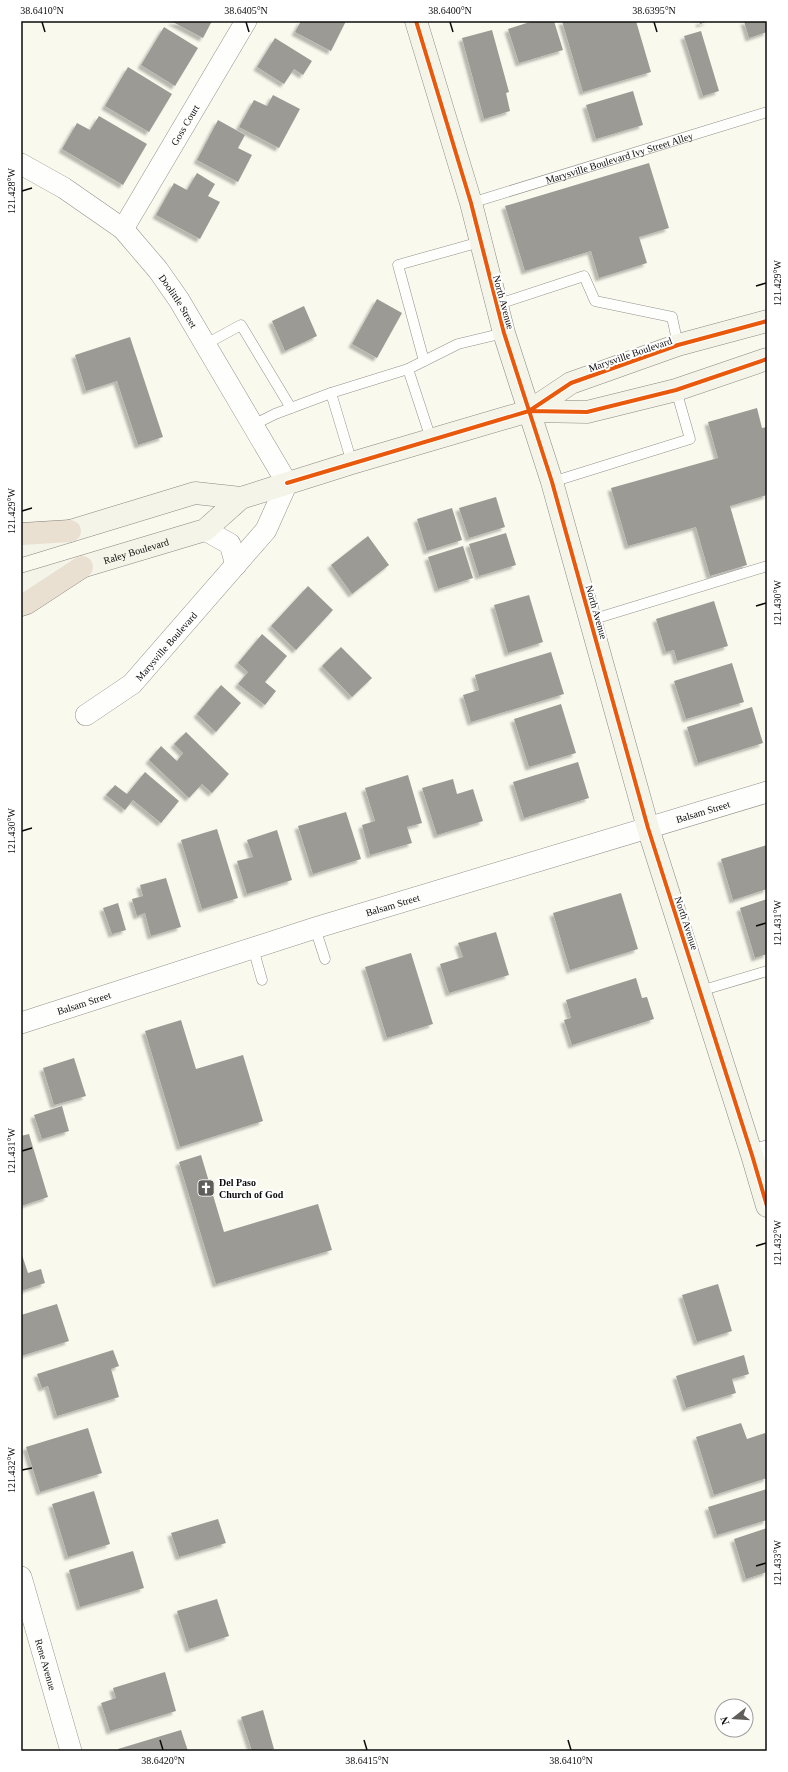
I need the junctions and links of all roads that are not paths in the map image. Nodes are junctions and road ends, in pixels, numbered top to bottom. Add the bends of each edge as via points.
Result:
1 (246, 21) edge
2 (416, 21) edge
3 (767, 112) edge
4 (21, 164) edge
5 (471, 203) junction
6 (123, 229) junction
7 (480, 242) junction
8 (496, 305) junction
9 (767, 321) edge
10 (504, 333) junction
11 (206, 344) junction
12 (678, 345) junction
13 (767, 359) edge
14 (424, 361) junction
15 (408, 369) junction
16 (676, 390) junction
17 (331, 393) junction
18 (291, 408) junction
19 (529, 411) junction
20 (253, 425) junction
21 (431, 439) junction
22 (352, 463) junction
23 (552, 482) junction
24 (287, 483) junction
25 (241, 498) junction
26 (205, 530) junction
27 (70, 531) junction
28 (21, 534) edge
29 (21, 546) edge
30 (236, 565) junction
31 (767, 566) edge
32 (82, 567) junction
33 (21, 585) edge
34 (21, 605) edge
35 (591, 620) junction
36 (86, 715) dead end
37 (767, 792) edge
38 (648, 828) junction
39 (315, 928) junction
40 (253, 948) junction
41 (325, 959) dead end
42 (767, 971) edge
43 (262, 980) dead end
44 (700, 991) junction
45 (21, 1023) edge
46 (760, 1153) edge
47 (767, 1206) edge
48 (21, 1577) edge
49 (71, 1751) edge

1 - 6 street, Goss Court
2 - 5 main road, North Avenue
3 - 5 lane, Marysville Boulevard Ivy Street Alley
4 - 6 street, Doolittle Street via 64,188
5 - 7 main road, North Avenue
6 - 11 street, Doolittle Street via 180,300
7 - 8 main road, North Avenue
7 - 14 lane via 398,265
8 - 10 main road, North Avenue
8 - 12 lane via 584,276 595,301 672,317
9 - 12 main road, Marysville Boulevard
10 - 14 lane via 458,344
10 - 19 main road, North Avenue
11 - 18 lane via 241,325
11 - 20 street, Doolittle Street
12 - 19 main road, Marysville Boulevard via 571,383
13 - 16 main road, Marysville Boulevard
14 - 15 lane
15 - 17 lane
15 - 21 lane
16 - 19 main road, Marysville Boulevard via 587,412
16 - 23 lane via 690,439
17 - 18 lane
17 - 22 lane
18 - 20 lane
19 - 21 main road, Marysville Boulevard
19 - 23 main road, North Avenue
20 - 24 street, Doolittle Street
21 - 22 main road, Marysville Boulevard
22 - 24 main road, Marysville Boulevard
23 - 35 main road, North Avenue
24 - 25 main road, Raley Boulevard
24 - 30 street, Marysville Boulevard via 266,530
25 - 26 main road, Raley Boulevard
25 - 27 main road, Raley Boulevard via 194,494
26 - 30 street via 230,544
26 - 32 main road, Raley Boulevard
27 - 28 highway
27 - 29 main road, Raley Boulevard
30 - 36 street, Marysville Boulevard via 132,684
31 - 35 lane
32 - 33 main road, Raley Boulevard
32 - 34 highway
35 - 38 main road, North Avenue
37 - 38 street, Balsam Street
38 - 39 street, Balsam Street
38 - 44 main road, North Avenue
39 - 40 street, Balsam Street
39 - 41 lane
40 - 43 lane
40 - 45 street, Balsam Street
42 - 44 lane
44 - 46 main road, North Avenue
46 - 47 main road, North Avenue
48 - 49 street, Rene Avenue

